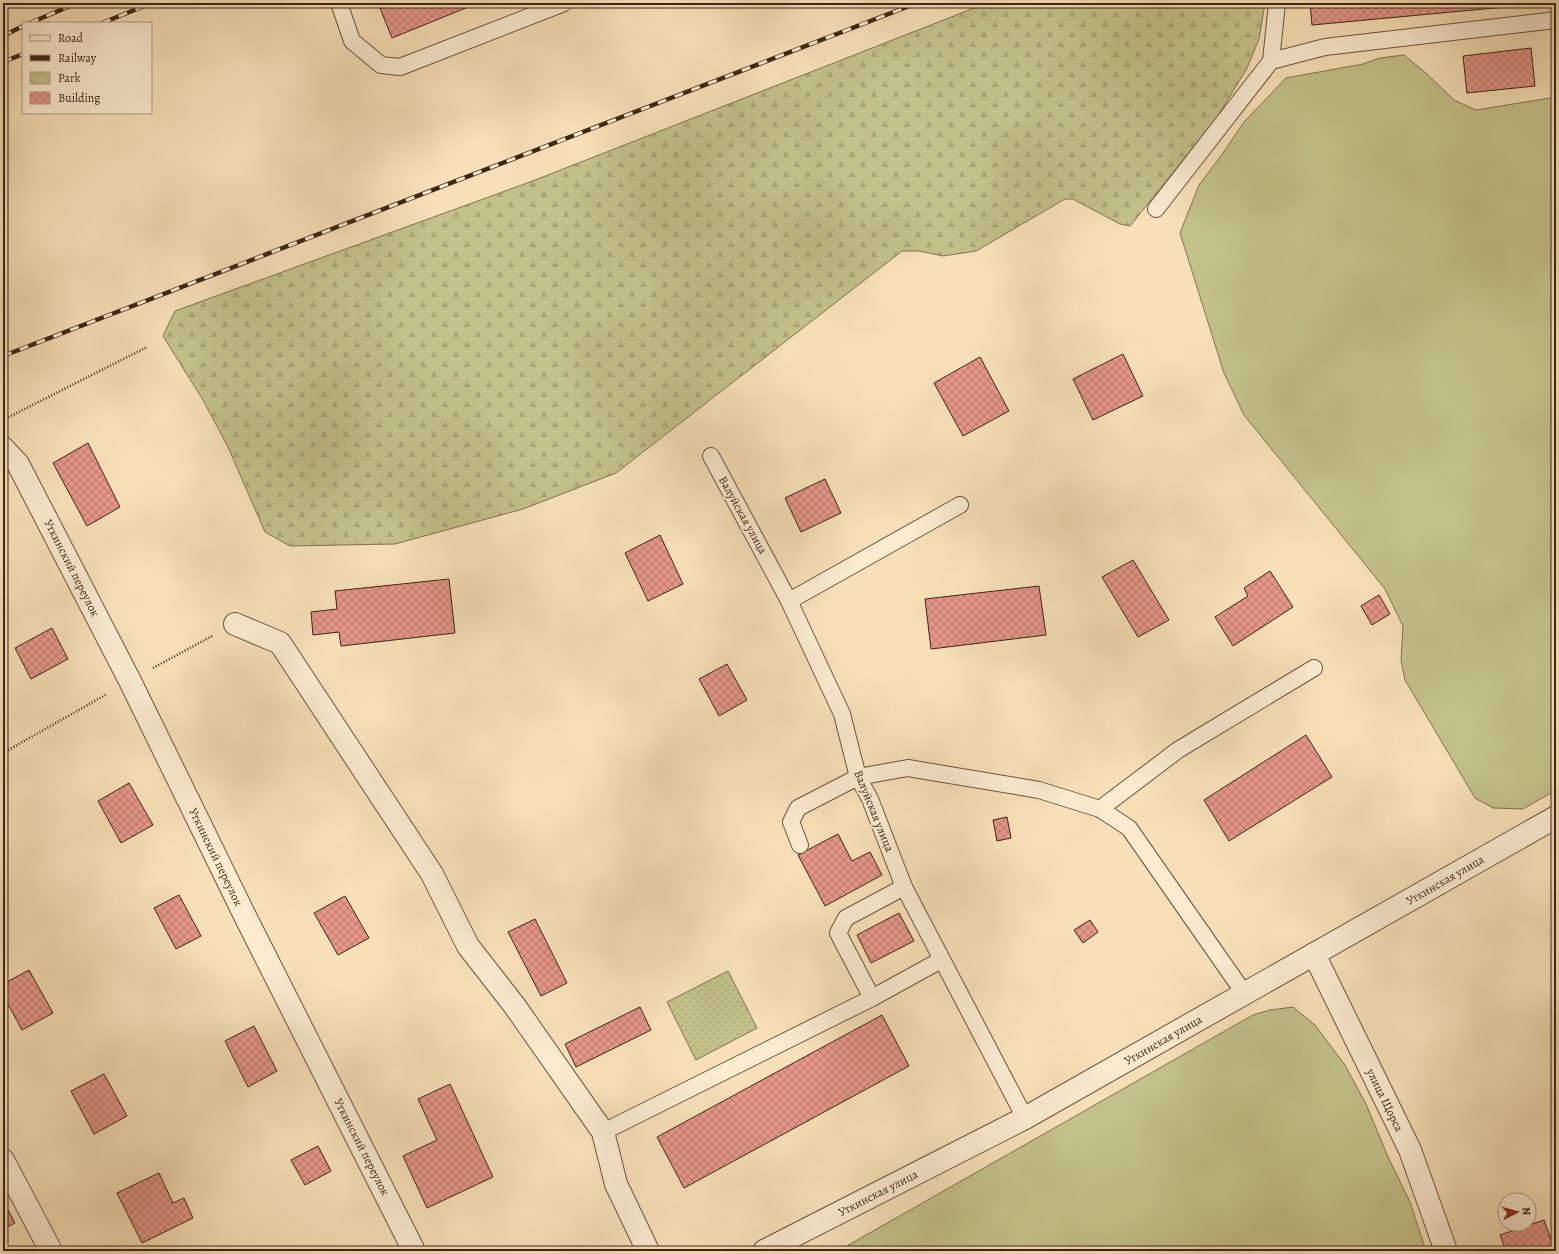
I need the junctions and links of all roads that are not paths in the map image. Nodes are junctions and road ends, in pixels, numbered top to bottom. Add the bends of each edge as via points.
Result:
1 (339, 3) edge
2 (564, 3) edge
3 (1277, 3) edge
4 (1556, 20) edge
5 (1271, 61) junction
6 (1156, 209) dead end
7 (3, 448) edge
8 (711, 456) dead end
9 (960, 505) dead end
10 (789, 601) junction
11 (235, 624) road end
12 (1314, 668) dead end
13 (858, 776) junction
14 (1100, 809) junction
15 (1556, 817) edge
16 (800, 845) dead end
17 (904, 887) junction
18 (1314, 954) junction
19 (941, 960) junction
20 (1244, 993) junction
21 (872, 998) junction
22 (1025, 1118) junction
23 (603, 1132) junction
24 (3, 1160) edge
25 (51, 1251) edge
26 (414, 1251) edge
27 (648, 1251) edge
28 (764, 1251) edge
29 (1446, 1251) edge

1 - 2 lane via 352,41 381,65 400,67
3 - 5 lane
4 - 5 lane via 1325,47
5 - 6 lane
7 - 26 street, Уткинский переулок via 18,464 130,681
8 - 10 lane, Валуйская улица
9 - 10 lane
10 - 13 lane, Валуйская улица via 842,714
11 - 23 street via 280,643 432,874 468,946 514,1005
12 - 14 lane via 1178,750
13 - 14 lane via 908,768 1040,790
13 - 16 lane via 798,808 791,822
13 - 17 lane, Валуйская улица via 870,799
14 - 20 lane via 1129,828
15 - 18 street, Уткинская улица
17 - 19 lane, Валуйская улица
17 - 21 lane via 846,918 838,933
18 - 20 street, Уткинская улица
18 - 29 street, улица Щорса via 1410,1150
19 - 21 lane
19 - 22 lane, Валуйская улица
20 - 22 street, Уткинская улица
21 - 23 lane
22 - 28 street, Уткинская улица
23 - 27 street via 616,1184
24 - 25 street

